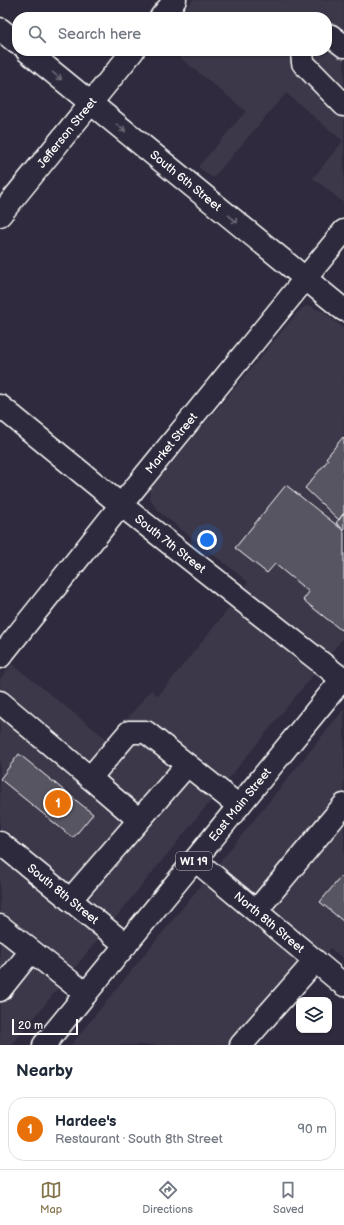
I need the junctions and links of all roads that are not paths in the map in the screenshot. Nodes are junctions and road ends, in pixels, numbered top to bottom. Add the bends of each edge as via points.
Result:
1 (175, 0) edge
2 (165, 12) edge
3 (0, 29) edge
4 (332, 37) edge
5 (12, 39) edge
6 (344, 46) edge
7 (33, 56) edge
8 (130, 56) edge
9 (302, 56) edge
10 (91, 103) junction
11 (344, 106) edge
12 (0, 215) edge
13 (344, 231) edge
14 (305, 279) junction
15 (344, 310) edge
16 (0, 406) edge
17 (121, 505) junction
18 (0, 657) edge
19 (343, 678) edge
20 (0, 702) edge
21 (187, 765) junction
22 (90, 778) junction
23 (344, 805) edge
24 (239, 806) junction
25 (139, 820) junction
26 (0, 843) edge
27 (194, 860) junction
28 (70, 900) junction
29 (256, 911) junction
30 (0, 926) edge
31 (126, 945) junction
32 (31, 951) junction
33 (315, 961) junction
34 (344, 985) edge
35 (0, 990) edge
36 (86, 994) junction
37 (44, 1045) edge
38 (241, 1045) edge

1 - 2 street
3 - 5 street
4 - 6 street
7 -> 10 street, South 6th Street
8 - 10 street, Jefferson Street
9 - 11 street via 303,63
10 - 12 street, Jefferson Street
10 -> 14 street, South 6th Street
13 - 14 street, Market Street
14 - 15 street, South 6th Street
14 - 17 street, Market Street
16 - 17 street, South 7th Street
17 - 18 street, Market Street
17 - 19 street, South 7th Street
19 - 24 street, East Main Street / WI 19
20 - 22 street
21 - 22 street via 146,732 129,732
21 - 24 street
21 - 25 street
22 - 25 street
23 - 29 street
24 - 27 street, East Main Street / WI 19
25 - 28 street
26 - 28 street, South 8th Street
27 - 29 street, North 8th Street
27 - 31 street, East Main Street / WI 19
28 - 31 street, South 8th Street
29 - 33 street, North 8th Street
30 - 32 street
31 - 36 street, East Main Street / WI 19
32 - 35 street
32 - 36 street
33 - 34 street, North 8th Street
33 - 38 street
36 - 37 street, East Main Street / WI 19

